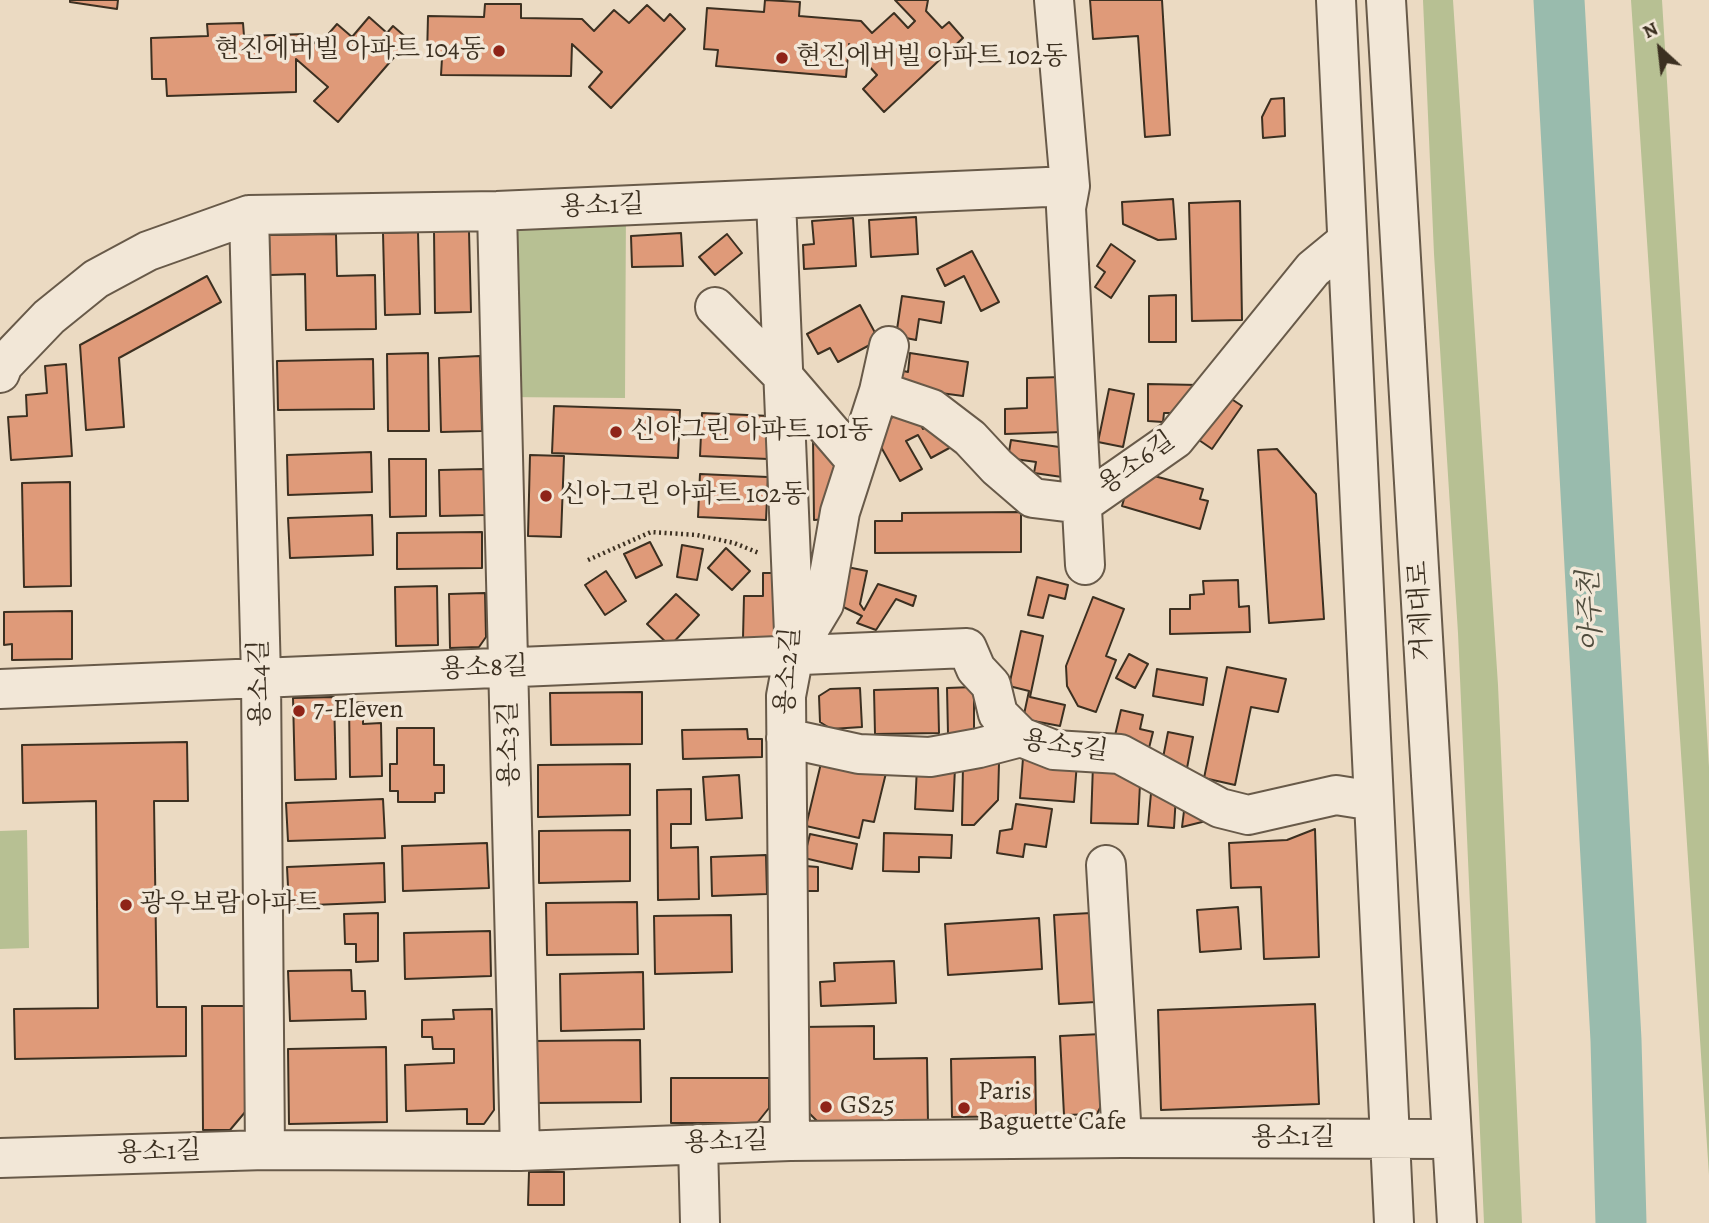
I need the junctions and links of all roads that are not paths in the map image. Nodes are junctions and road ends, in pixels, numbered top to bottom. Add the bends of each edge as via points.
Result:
1 (1054, 0) edge
2 (1336, 0) edge
3 (1386, 0) edge
4 (1070, 186) junction
5 (776, 200) junction
6 (497, 211) junction
7 (249, 215) junction
8 (1347, 241) junction
9 (715, 307) dead end
10 (889, 346) dead end
11 (0, 373) edge
12 (783, 376) junction
13 (879, 391) junction
14 (855, 460) junction
15 (1082, 504) junction
16 (1085, 565) dead end
17 (794, 654) junction
18 (508, 669) junction
19 (261, 677) junction
20 (0, 689) edge
21 (1021, 737) junction
22 (786, 738) junction
23 (1374, 801) junction
24 (1106, 866) dead end
25 (1122, 1138) junction
26 (1390, 1139) junction
27 (1452, 1139) junction
28 (790, 1141) junction
29 (698, 1144) junction
30 (265, 1150) junction
31 (520, 1151) junction
32 (0, 1158) edge
33 (700, 1223) edge
34 (1394, 1223) edge
35 (1457, 1223) edge

1 - 4 street
2 - 8 street
3 - 27 street, 거제대로
4 - 5 street, 용소1길
4 - 15 street via 1066,208
5 - 6 street, 용소1길
5 - 12 street, 용소2길
6 - 7 street, 용소1길
6 - 18 street, 용소3길
7 - 11 street, 용소1길 via 148,251 96,279 49,317
7 - 19 street, 용소4길
8 - 15 street, 용소6길 via 1312,269 1175,439
8 - 23 street
9 - 12 street
10 - 13 street
12 - 14 street
12 - 17 street, 용소2길
13 - 14 street
13 - 15 street, 용소6길 via 932,409 1033,498
14 - 17 street via 840,512 824,604
15 - 16 street
17 - 18 street, 용소8길
17 - 21 street, 용소8길 via 967,648 976,669 991,685 998,714
17 - 22 street, 용소2길 via 786,696
18 - 19 street, 용소8길
18 - 31 street, 용소3길
19 - 20 street, 용소8길
19 - 30 street, 용소4길
21 - 22 street, 용소5길 via 930,757 859,754
21 - 23 street, 용소5길 via 1055,750 1120,754 1220,808 1248,815 1336,795
22 - 28 street, 용소2길
23 - 26 street
24 - 25 street
25 - 26 street, 용소1길
25 - 28 street, 용소1길
26 - 27 street, 용소1길
26 - 34 street
27 - 35 street, 거제대로
28 - 29 street, 용소1길
29 - 31 street, 용소1길
29 - 33 street
30 - 31 street, 용소1길
30 - 32 street, 용소1길

